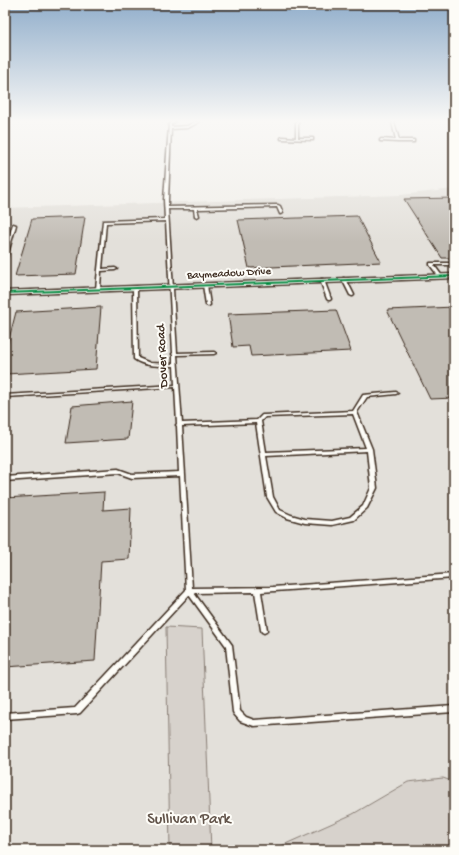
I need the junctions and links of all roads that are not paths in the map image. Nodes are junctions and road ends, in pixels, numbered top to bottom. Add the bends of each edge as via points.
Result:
1 (168, 162) edge
2 (166, 208) junction
3 (195, 208) junction
4 (281, 213) dead end
5 (197, 216) dead end
6 (167, 220) junction
7 (14, 225) dead end
8 (5, 257) edge
9 (454, 264) edge
10 (115, 269) dead end
11 (100, 270) junction
12 (440, 276) junction
13 (454, 276) edge
14 (344, 279) junction
15 (322, 280) junction
16 (205, 285) junction
17 (170, 287) junction
18 (135, 288) junction
19 (98, 289) junction
20 (5, 292) edge
21 (352, 295) dead end
22 (329, 299) dead end
23 (208, 305) dead end
24 (174, 354) junction
25 (214, 354) dead end
26 (175, 365) junction
27 (176, 386) junction
28 (396, 393) dead end
29 (5, 396) edge
30 (355, 412) junction
31 (258, 421) junction
32 (178, 426) junction
33 (369, 449) junction
34 (264, 454) junction
35 (181, 474) junction
36 (5, 479) edge
37 (454, 576) edge
38 (258, 590) junction
39 (189, 591) junction
40 (264, 630) dead end
41 (454, 709) edge
42 (5, 716) edge

1 - 2 lane, Dover Road
2 - 3 lane
2 - 6 lane, Dover Road
3 - 4 lane via 278,206
3 - 5 lane
6 - 11 lane via 104,222
6 - 17 lane, Dover Road
7 - 8 lane
9 - 12 lane via 431,264
10 - 11 lane
11 - 19 lane
12 - 13 street, Baymeadow Drive
12 - 14 street, Baymeadow Drive
14 - 15 street, Baymeadow Drive
14 - 21 lane
15 - 16 street, Baymeadow Drive
15 - 22 lane
16 - 17 street, Baymeadow Drive
16 - 23 lane
17 - 18 street, Baymeadow Drive
17 - 24 lane, Dover Road
18 - 19 street, Baymeadow Drive
18 - 26 lane via 136,359 156,366
19 - 20 street, Baymeadow Drive
24 - 25 lane
24 - 26 lane, Dover Road
26 - 27 lane, Dover Road
27 - 29 lane
27 - 32 lane, Dover Road
28 - 30 lane via 365,396
30 - 31 lane via 264,416
30 - 33 lane
31 - 32 lane
31 - 34 lane
32 - 35 lane, Dover Road
33 - 34 lane
33 - 34 lane via 374,488 365,507 352,519 332,523 304,521 278,511 270,497
35 - 36 lane via 132,476 118,471
35 - 39 lane, Dover Road
37 - 38 lane
38 - 39 lane
38 - 40 lane
39 - 41 lane via 229,645 237,712 243,719 254,723
39 - 42 lane via 77,711

